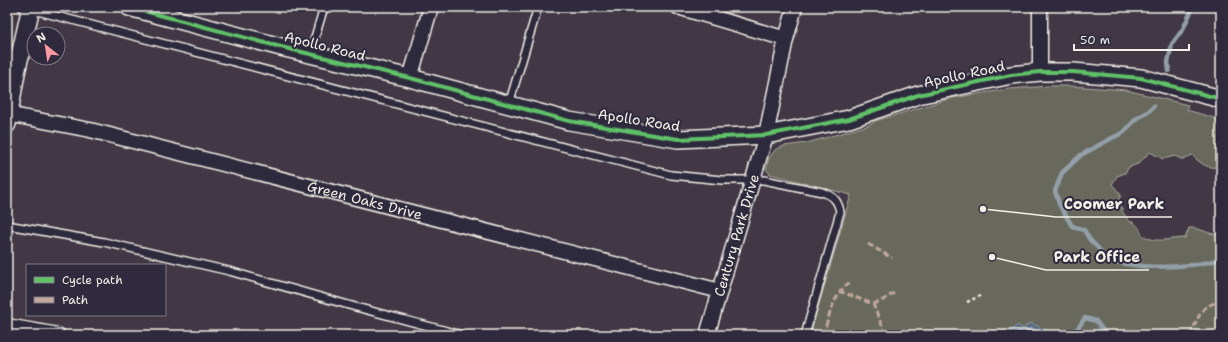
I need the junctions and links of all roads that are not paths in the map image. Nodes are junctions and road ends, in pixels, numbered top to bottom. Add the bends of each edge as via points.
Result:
1 (129, 7) edge
2 (324, 7) edge
3 (431, 7) edge
4 (538, 7) edge
5 (678, 7) edge
6 (795, 7) edge
7 (1040, 7) edge
8 (28, 8) edge
9 (786, 39) junction
10 (310, 54) junction
11 (1040, 72) junction
12 (410, 78) junction
13 (1221, 100) edge
14 (509, 105) junction
15 (8, 118) edge
16 (766, 135) junction
17 (753, 180) junction
18 (7, 226) edge
19 (720, 291) junction
20 (7, 326) edge
21 (58, 335) edge
22 (462, 335) edge
23 (707, 335) edge
24 (805, 335) edge

1 - 10 street, Apollo Road
2 - 10 lane
3 - 12 street
4 - 14 lane
5 - 9 street
6 - 9 street, Century Park Drive
7 - 11 street
8 - 15 street
8 - 17 lane via 671,175
9 - 16 street, Century Park Drive
10 - 12 street, Apollo Road
11 - 13 street, Apollo Road via 1141,78
11 - 16 street, Apollo Road via 1012,75 918,95 849,120
12 - 14 street, Apollo Road
14 - 16 street, Apollo Road via 569,121 678,139
15 - 19 street, Green Oaks Drive via 97,132
16 - 17 street, Century Park Drive
17 - 19 street, Century Park Drive
17 - 24 lane via 822,192 835,199 839,206 840,212
18 - 22 lane via 104,242 229,271
19 - 23 street, Century Park Drive
20 - 21 street

